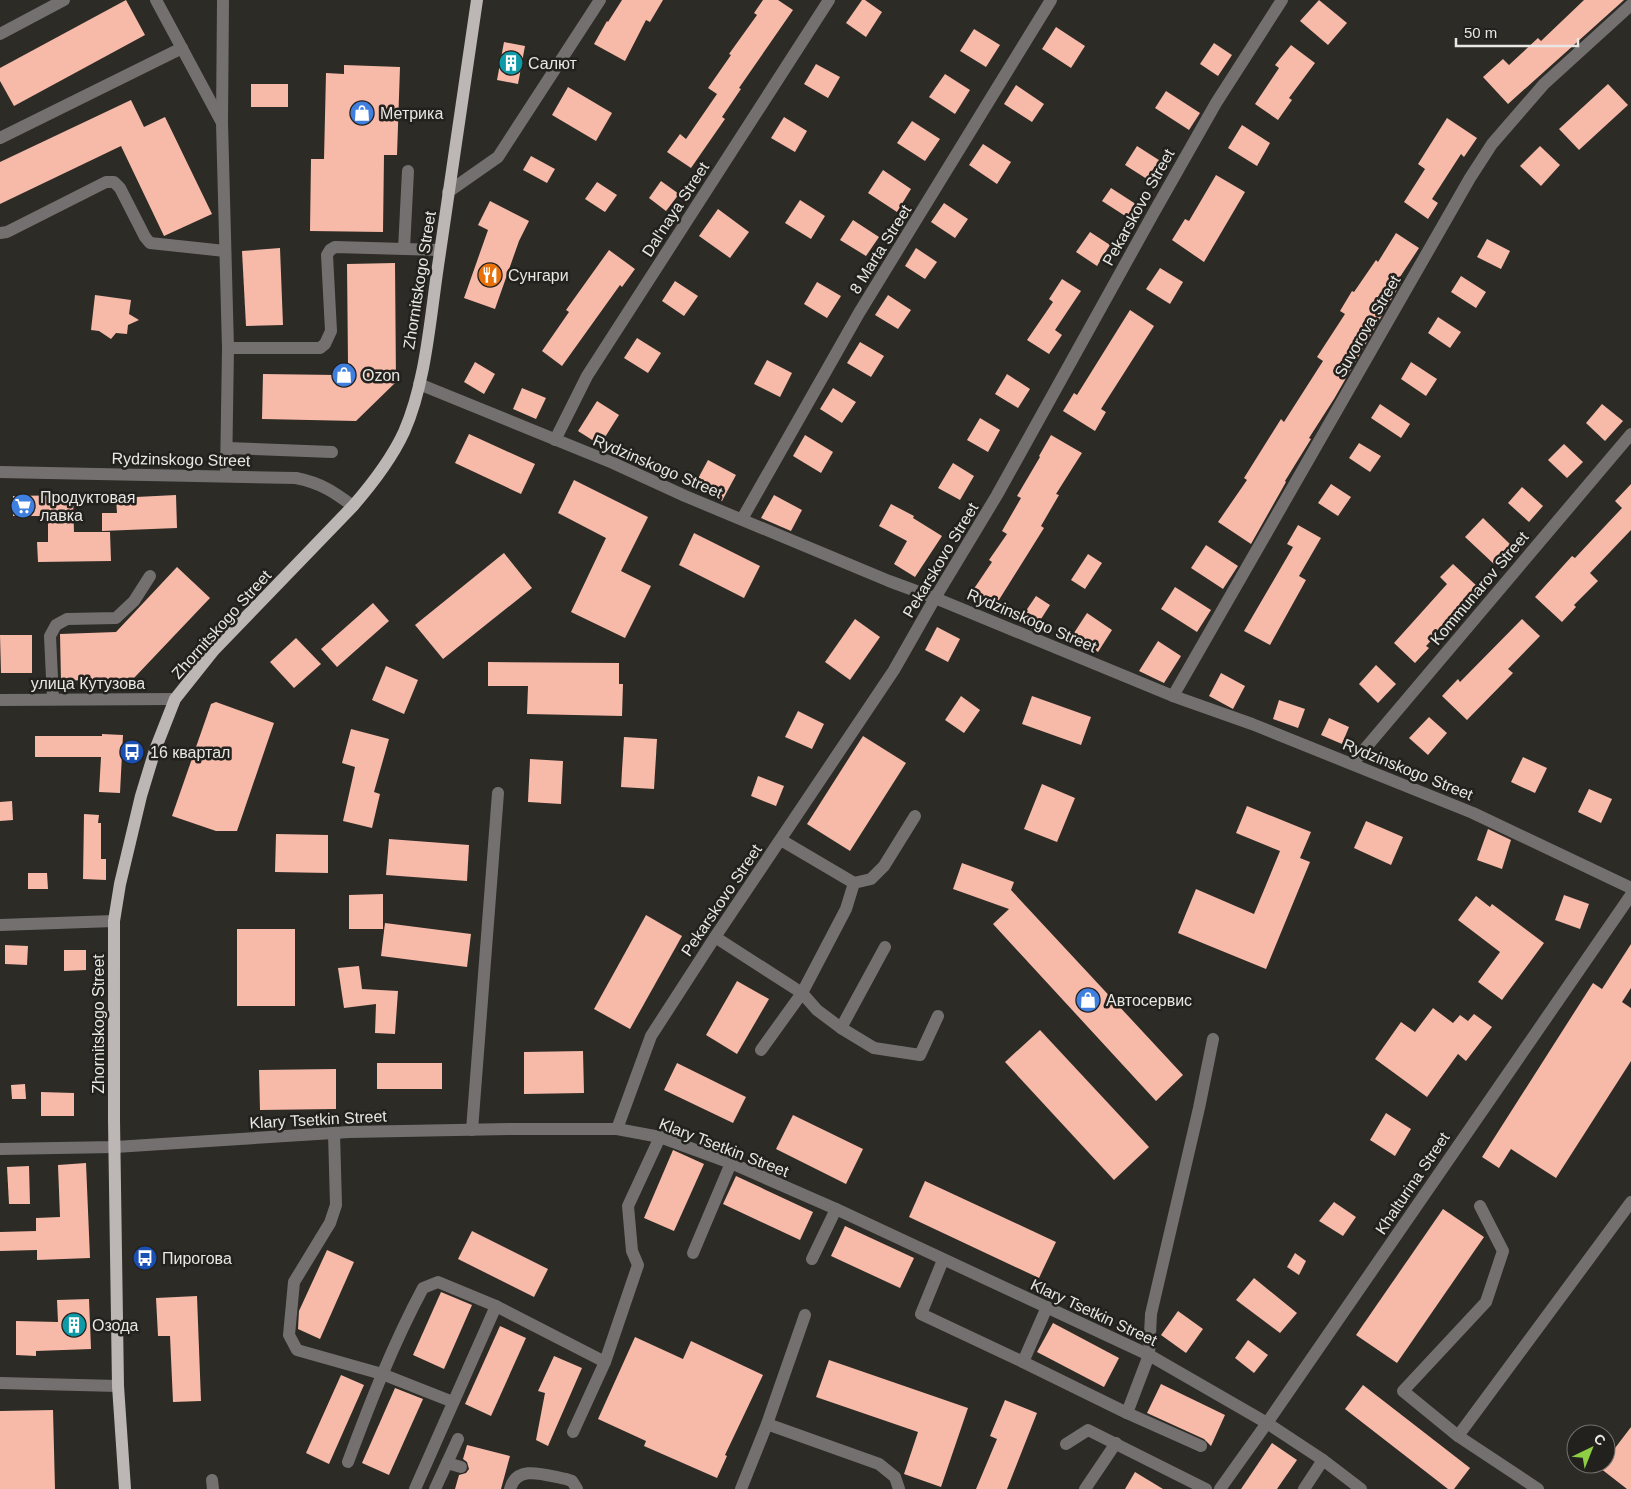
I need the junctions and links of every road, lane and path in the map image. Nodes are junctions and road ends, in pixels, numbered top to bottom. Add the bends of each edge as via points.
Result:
1 (64, 0) edge
2 (156, 0) edge
3 (223, 0) edge
4 (477, 0) edge
5 (600, 0) edge
6 (829, 0) edge
7 (1051, 0) edge
8 (1282, 0) edge
9 (1631, 5) edge
10 (0, 34) edge
11 (182, 48) junction
12 (222, 123) junction
13 (0, 138) edge
14 (408, 171) dead end
15 (448, 192) junction
16 (0, 233) edge
17 (404, 248) junction
18 (440, 250) junction
19 (225, 251) junction
20 (228, 348) junction
21 (419, 384) junction
22 (1631, 434) edge
23 (555, 440) junction
24 (226, 448) junction
25 (332, 452) dead end
26 (0, 472) edge
27 (226, 476) junction
28 (353, 506) junction
29 (742, 519) junction
30 (150, 576) dead end
31 (935, 598) junction
32 (1173, 696) junction
33 (53, 699) junction
34 (175, 699) junction
35 (0, 700) edge
36 (1352, 764) junction
37 (498, 793) dead end
38 (915, 816) dead end
39 (781, 840) junction
40 (854, 883) junction
41 (1631, 888) edge
42 (1631, 895) edge
43 (114, 921) junction
44 (0, 925) edge
45 (715, 938) junction
46 (885, 947) dead end
47 (802, 992) junction
48 (938, 1016) dead end
49 (841, 1028) junction
50 (1213, 1040) dead end
51 (761, 1050) dead end
52 (617, 1129) junction
53 (472, 1130) junction
54 (334, 1133) junction
55 (660, 1138) junction
56 (115, 1147) junction
57 (0, 1149) edge
58 (732, 1163) junction
59 (1631, 1202) edge
60 (1480, 1206) dead end
61 (836, 1209) junction
62 (693, 1252) dead end
63 (812, 1259) dead end
64 (943, 1260) junction
65 (496, 1306) junction
66 (1048, 1307) junction
67 (804, 1315) dead end
68 (1149, 1355) junction
69 (605, 1362) junction
70 (1023, 1362) junction
71 (382, 1374) junction
72 (0, 1383) edge
73 (118, 1386) junction
74 (453, 1402) junction
75 (1128, 1412) junction
76 (1267, 1423) junction
77 (767, 1424) junction
78 (572, 1432) dead end
79 (1458, 1436) junction
80 (458, 1439) dead end
81 (1116, 1443) junction
82 (1066, 1444) dead end
83 (1201, 1446) dead end
84 (1323, 1460) junction
85 (348, 1462) dead end
86 (447, 1463) junction
87 (461, 1467) dead end
88 (125, 1489) edge
89 (415, 1489) edge
90 (436, 1489) edge
91 (510, 1489) edge
92 (577, 1489) edge
93 (741, 1489) edge
94 (899, 1489) edge
95 (1085, 1489) edge
96 (1206, 1489) edge
97 (1220, 1489) edge
98 (1304, 1489) edge
99 (1361, 1489) edge
100 (1538, 1489) edge

1 - 10 street
2 - 11 street
3 - 12 street
4 - 15 main road, Zhornitskogo Street
5 - 15 street via 498,157
6 - 23 street, Dal'naya Street via 587,376
7 - 29 street, 8 Marta Street via 859,313
8 - 31 street, Pekarskovo Street via 1216,103 997,495
9 - 32 street, Suvorova Street via 1544,84 1492,144
11 - 12 street
11 - 13 street
12 - 19 street
14 - 17 street
15 - 18 main road, Zhornitskogo Street
16 - 19 street via 106,182 114,182 150,243
17 - 18 street
17 - 20 street via 335,247 330,250 327,255 330,331 320,348
18 - 21 main road, Zhornitskogo Street
19 - 20 street
20 - 24 street
21 - 23 street, Rydzinskogo Street
21 - 28 main road, Zhornitskogo Street via 410,416 389,460
22 - 36 street, Kommunarov Street
23 - 29 street, Rydzinskogo Street
24 - 25 street
24 - 27 street
26 - 27 street, Rydzinskogo Street
27 - 28 street, Rydzinskogo Street via 312,481
28 - 34 main road, Zhornitskogo Street via 214,650
29 - 31 street, Rydzinskogo Street
30 - 33 street via 134,601 116,618 67,619 56,625 50,636
31 - 32 street, Rydzinskogo Street
31 - 39 street, Pekarskovo Street via 894,670
32 - 36 street, Rydzinskogo Street
33 - 34 street, улица Кутузова
33 - 35 street, улица Кутузова
34 - 43 main road, Zhornitskogo Street via 141,796
36 - 41 street, Rydzinskogo Street via 1473,812
37 - 53 street
38 - 40 street via 884,866 871,879
39 - 40 street
39 - 45 street, Pekarskovo Street
40 - 47 street via 846,908
42 - 76 street, Khalturina Street
43 - 44 street
43 - 56 main road, Zhornitskogo Street
45 - 47 street
45 - 52 street, Pekarskovo Street via 651,1036
46 - 49 street
47 - 49 street via 817,1010
47 - 51 street
48 - 49 street via 920,1055 874,1048
50 - 68 street via 1152,1314
52 - 53 street, Klary Tsetkin Street
52 - 55 street, Klary Tsetkin Street
53 - 54 street, Klary Tsetkin Street
54 - 56 street, Klary Tsetkin Street
54 - 71 street via 336,1206 330,1223 294,1282 289,1335 297,1350
55 - 58 street, Klary Tsetkin Street
55 - 69 street via 628,1206 632,1251 638,1265
56 - 57 street, Klary Tsetkin Street
56 - 73 main road, Zhornitskogo Street
58 - 61 street, Klary Tsetkin Street
58 - 62 street
59 - 79 street
60 - 79 street via 1502,1251 1486,1302 1403,1391
61 - 63 street
61 - 64 street, Klary Tsetkin Street
64 - 66 street, Klary Tsetkin Street
64 - 70 street via 921,1314
65 - 69 street
65 - 71 street via 438,1282 423,1288
65 - 74 street
66 - 68 street, Klary Tsetkin Street
66 - 70 street
67 - 77 street
68 - 75 street
68 - 76 street, Klary Tsetkin Street
69 - 78 street
70 - 75 street
71 - 74 street
71 - 85 street
72 - 73 street
73 - 88 main road, Zhornitskogo Street
74 - 89 street
75 - 83 street
76 - 84 street, Klary Tsetkin Street
76 - 97 street, Khalturina Street
77 - 93 street
77 - 94 street via 880,1464 895,1476
79 - 100 street
80 - 86 street
81 - 82 street via 1088,1430
81 - 95 street
81 - 96 street
84 - 98 street
84 - 99 street, Klary Tsetkin Street
86 - 87 street
86 - 90 street
91 - 92 street via 517,1476 528,1472 566,1479

